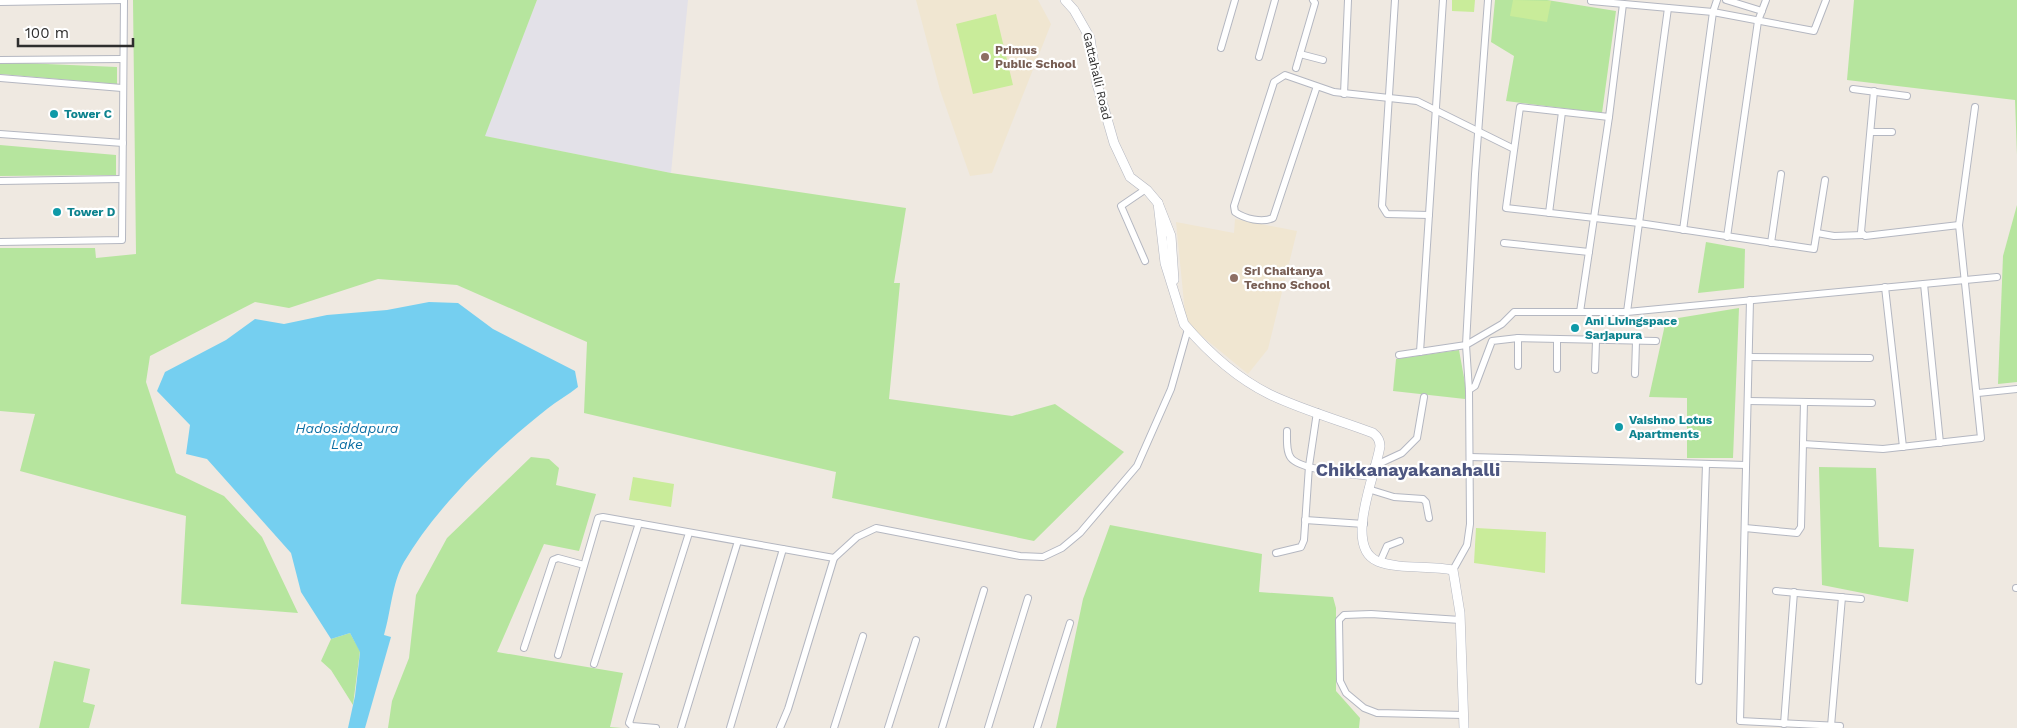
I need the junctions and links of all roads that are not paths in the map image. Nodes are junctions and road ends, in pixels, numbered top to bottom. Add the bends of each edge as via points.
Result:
1 (124, 0) edge
2 (1065, 0) edge
3 (1234, 0) edge
4 (1275, 0) edge
5 (1313, 0) edge
6 (1348, 0) edge
7 (1394, 0) edge
8 (1443, 0) edge
9 (1488, 0) edge
10 (1717, 0) edge
11 (1726, 0) edge
12 (1766, 0) edge
13 (1826, 0) edge
14 (1592, 1) edge
15 (0, 2) edge
16 (1623, 4) junction
17 (1668, 8) junction
18 (1762, 11) junction
19 (1713, 12) junction
20 (1758, 21) junction
21 (1221, 48) dead end
22 (1300, 54) junction
23 (1259, 57) dead end
24 (124, 59) junction
25 (0, 60) edge
26 (1323, 60) dead end
27 (1296, 68) dead end
28 (0, 78) edge
29 (1317, 86) junction
30 (122, 88) junction
31 (1853, 89) dead end
32 (1874, 91) junction
33 (1344, 94) junction
34 (1907, 96) dead end
35 (1389, 98) junction
36 (1975, 107) dead end
37 (1435, 110) junction
38 (1562, 112) junction
39 (1609, 117) junction
40 (1478, 131) junction
41 (1871, 132) junction
42 (1892, 132) dead end
43 (0, 134) edge
44 (123, 143) junction
45 (1514, 149) junction
46 (1781, 174) dead end
47 (122, 179) junction
48 (1825, 180) dead end
49 (0, 181) edge
50 (1146, 189) junction
51 (1549, 213) junction
52 (1429, 215) junction
53 (1594, 218) junction
54 (1639, 223) junction
55 (1959, 225) junction
56 (1683, 230) junction
57 (1817, 233) junction
58 (1863, 234) junction
59 (1727, 237) junction
60 (0, 242) edge
61 (1504, 243) dead end
62 (1771, 243) junction
63 (1589, 252) junction
64 (1145, 261) dead end
65 (1997, 277) dead end
66 (1966, 280) junction
67 (1924, 284) junction
68 (1886, 287) junction
69 (1750, 300) junction
70 (1580, 312) junction
71 (1627, 312) junction
72 (1188, 329) junction
73 (1518, 338) junction
74 (1558, 339) junction
75 (1596, 340) junction
76 (1636, 341) junction
77 (1656, 341) dead end
78 (1466, 345) junction
79 (1420, 352) junction
80 (1399, 355) dead end
81 (1749, 357) junction
82 (1870, 358) dead end
83 (1518, 366) dead end
84 (1557, 369) dead end
85 (1595, 370) dead end
86 (1635, 374) dead end
87 (2017, 389) edge
88 (1469, 390) junction
89 (1978, 393) junction
90 (1424, 397) dead end
91 (1748, 401) junction
92 (1804, 402) junction
93 (1872, 403) dead end
94 (1317, 412) junction
95 (1287, 431) dead end
96 (1940, 443) junction
97 (1803, 444) junction
98 (1903, 447) junction
99 (1470, 458) junction
100 (1706, 464) junction
101 (1746, 465) junction
102 (1309, 466) junction
103 (1374, 466) junction
104 (1371, 477) junction
105 (1368, 489) junction
106 (1429, 518) dead end
107 (1305, 520) junction
108 (639, 524) junction
109 (1364, 524) junction
110 (1745, 528) junction
111 (689, 533) junction
112 (1400, 540) dead end
113 (738, 541) junction
114 (783, 549) junction
115 (1276, 553) dead end
116 (834, 558) junction
117 (1380, 562) junction
118 (584, 565) junction
119 (1453, 570) junction
120 (984, 590) dead end
121 (1776, 591) dead end
122 (1794, 592) junction
123 (1842, 597) junction
124 (1028, 598) dead end
125 (1861, 599) dead end
126 (1460, 620) junction
127 (1070, 623) dead end
128 (863, 636) dead end
129 (916, 640) dead end
130 (524, 648) dead end
131 (558, 655) dead end
132 (594, 664) dead end
133 (1699, 681) dead end
134 (1464, 715) junction
135 (1784, 724) junction
136 (1831, 726) junction
137 (1840, 726) dead end
138 (656, 728) edge
139 (681, 728) edge
140 (730, 728) edge
141 (780, 728) edge
142 (834, 728) edge
143 (888, 728) edge
144 (942, 728) edge
145 (988, 728) edge
146 (1037, 728) edge
147 (1464, 728) edge

1 - 15 street
1 - 24 street
2 - 50 main road, Gattahalli Road via 1090,38 1097,84 1114,143 1130,177
3 - 21 street
4 - 23 street
5 - 22 street via 1315,3
6 - 33 street
7 - 35 street
8 - 37 street
9 - 40 street
10 - 19 street
11 - 18 street
12 - 18 street
13 - 20 street via 1814,31
14 - 16 street
16 - 17 street
16 - 39 street
17 - 19 street
17 - 54 street
18 - 20 street
19 - 20 street
19 - 56 street
20 - 59 street
22 - 26 street
22 - 27 street
24 - 25 street
24 - 30 street
28 - 30 street
29 - 29 street via 1285,75 1274,82 1234,206 1235,212 1242,217 1273,218
29 - 33 street
30 - 44 street
31 - 32 street
32 - 34 street
32 - 41 street
33 - 35 street
35 - 37 street via 1417,101
35 - 52 street via 1383,210 1387,214
36 - 55 street
37 - 40 street
37 - 52 street
38 - 39 street
38 - 45 street via 1520,107
38 - 51 street
39 - 53 street
40 - 45 street
40 - 78 street
41 - 42 street
41 - 58 street
43 - 44 street
44 - 47 street
45 - 51 street via 1506,208
46 - 62 street
47 - 49 street
47 - 60 street via 122,240
48 - 57 street
50 - 64 street via 1121,206
50 - 72 main road, Gattahalli Road via 1158,203 1165,263
51 - 53 street
52 - 79 street
53 - 54 street
53 - 63 street
54 - 56 street
54 - 71 street
55 - 58 street
55 - 66 street
56 - 59 street
57 - 58 street via 1834,236
57 - 62 street via 1814,249
59 - 62 street
61 - 63 street
63 - 70 street
65 - 66 street
66 - 67 street
66 - 89 street
67 - 68 street
67 - 96 street
68 - 69 street
68 - 98 street
69 - 71 street
69 - 81 street
70 - 71 street
70 - 78 street via 1514,312 1502,324
72 - 94 main road via 1251,384 1286,402
72 - 116 street via 1171,388 1137,466 1080,533 1062,548 1043,557 1020,556 876,528 857,537
73 - 74 street
73 - 83 street
73 - 88 street via 1492,341 1475,386
74 - 75 street
74 - 84 street
75 - 76 street
75 - 85 street
76 - 77 street
76 - 86 street
78 - 79 street
78 - 88 street
79 - 80 street
81 - 82 street
81 - 91 street
87 - 89 street
88 - 99 street
89 - 96 street via 1981,438
90 - 103 street via 1418,438 1402,452
91 - 92 street
91 - 101 street
92 - 93 street
92 - 97 street
94 - 102 street
94 - 103 main road via 1378,437 1380,446
95 - 102 street via 1290,457
96 - 98 street
97 - 98 street via 1883,449
97 - 110 street via 1799,531
99 - 100 street
99 - 119 street via 1467,545
100 - 101 street
100 - 133 street
101 - 110 street
102 - 104 street
102 - 107 street
103 - 104 main road
104 - 105 main road
105 - 106 street via 1394,497 1423,499
105 - 109 main road
107 - 109 street
107 - 115 street via 1301,547
108 - 111 street
108 - 118 street via 598,518
108 - 132 street
109 - 117 main road via 1365,549
110 - 135 street via 1740,720
111 - 113 street
111 - 138 street via 630,723 632,726
112 - 117 street via 1387,546
113 - 114 street
113 - 139 street
114 - 116 street
114 - 140 street
116 - 141 street
117 - 119 main road
118 - 130 street via 558,558 553,560
118 - 131 street
119 - 126 main road
120 - 144 street
121 - 122 street
122 - 123 street
122 - 135 street
123 - 125 street
123 - 136 street
124 - 145 street
126 - 134 main road
126 - 134 street via 1344,615 1339,620 1340,681 1346,693 1371,712
127 - 146 street
128 - 142 street
129 - 143 street
134 - 147 main road
135 - 136 street
136 - 137 street

